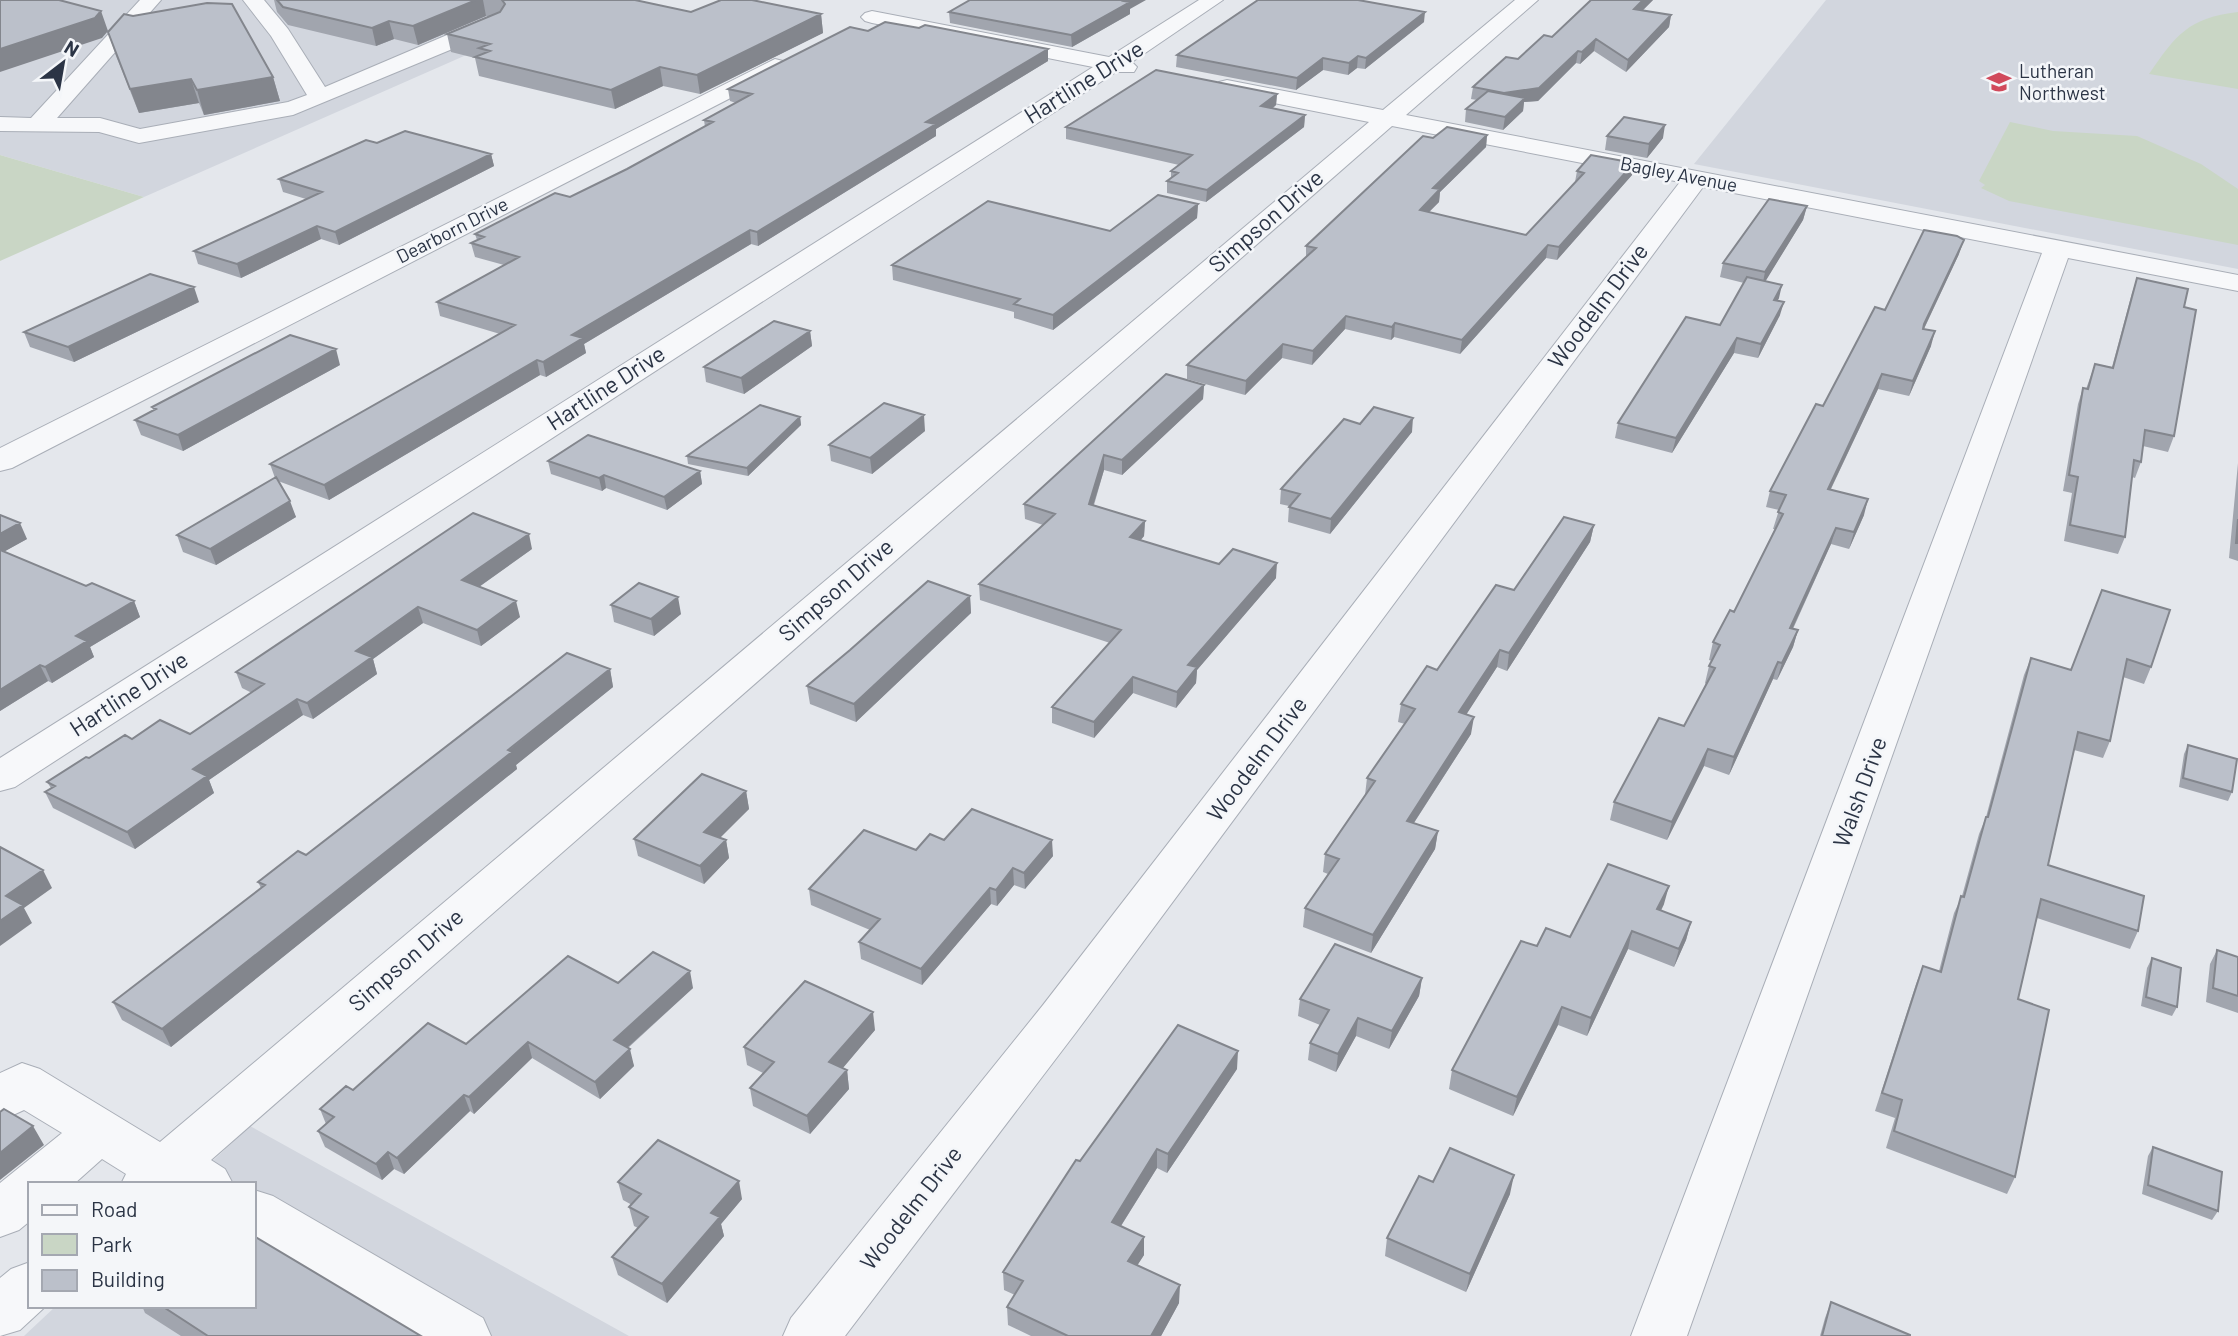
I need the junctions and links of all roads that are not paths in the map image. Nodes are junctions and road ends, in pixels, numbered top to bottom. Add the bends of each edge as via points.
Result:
1 (151, 0) edge
2 (253, 0) edge
3 (905, 0) edge
4 (1213, 0) edge
5 (1528, 0) edge
6 (495, 23) edge
7 (802, 52) edge
8 (1113, 64) junction
9 (1152, 72) edge
10 (1204, 82) edge
11 (320, 98) junction
12 (1387, 118) junction
13 (0, 124) edge
14 (37, 125) junction
15 (1697, 177) junction
16 (2058, 247) junction
17 (2238, 283) edge
18 (0, 461) edge
19 (0, 777) edge
20 (0, 1101) edge
21 (100, 1130) junction
22 (172, 1175) edge
23 (39, 1182) edge
24 (28, 1191) edge
25 (256, 1213) edge
26 (0, 1214) edge
27 (28, 1288) edge
28 (0, 1312) edge
29 (463, 1336) edge
30 (811, 1336) edge
31 (1659, 1336) edge

1 - 14 street
2 - 11 street
3 - 8 street via 860,23
4 - 8 street, Hartline Drive
5 - 12 street, Simpson Drive
6 - 11 street
7 - 18 street, Dearborn Drive
8 - 9 street
8 - 19 street, Hartline Drive
10 - 12 street, Bagley Avenue
11 - 14 street via 293,108 139,136 100,125
12 - 15 street, Bagley Avenue
12 - 22 street, Simpson Drive
13 - 14 street
15 - 16 street, Bagley Avenue
15 - 30 street, Woodelm Drive via 1068,1007
16 - 17 street, Bagley Avenue
16 - 31 street, Walsh Drive
20 - 21 street via 22,1083
21 - 22 street
21 - 23 street
24 - 26 street
25 - 29 street
27 - 28 street

